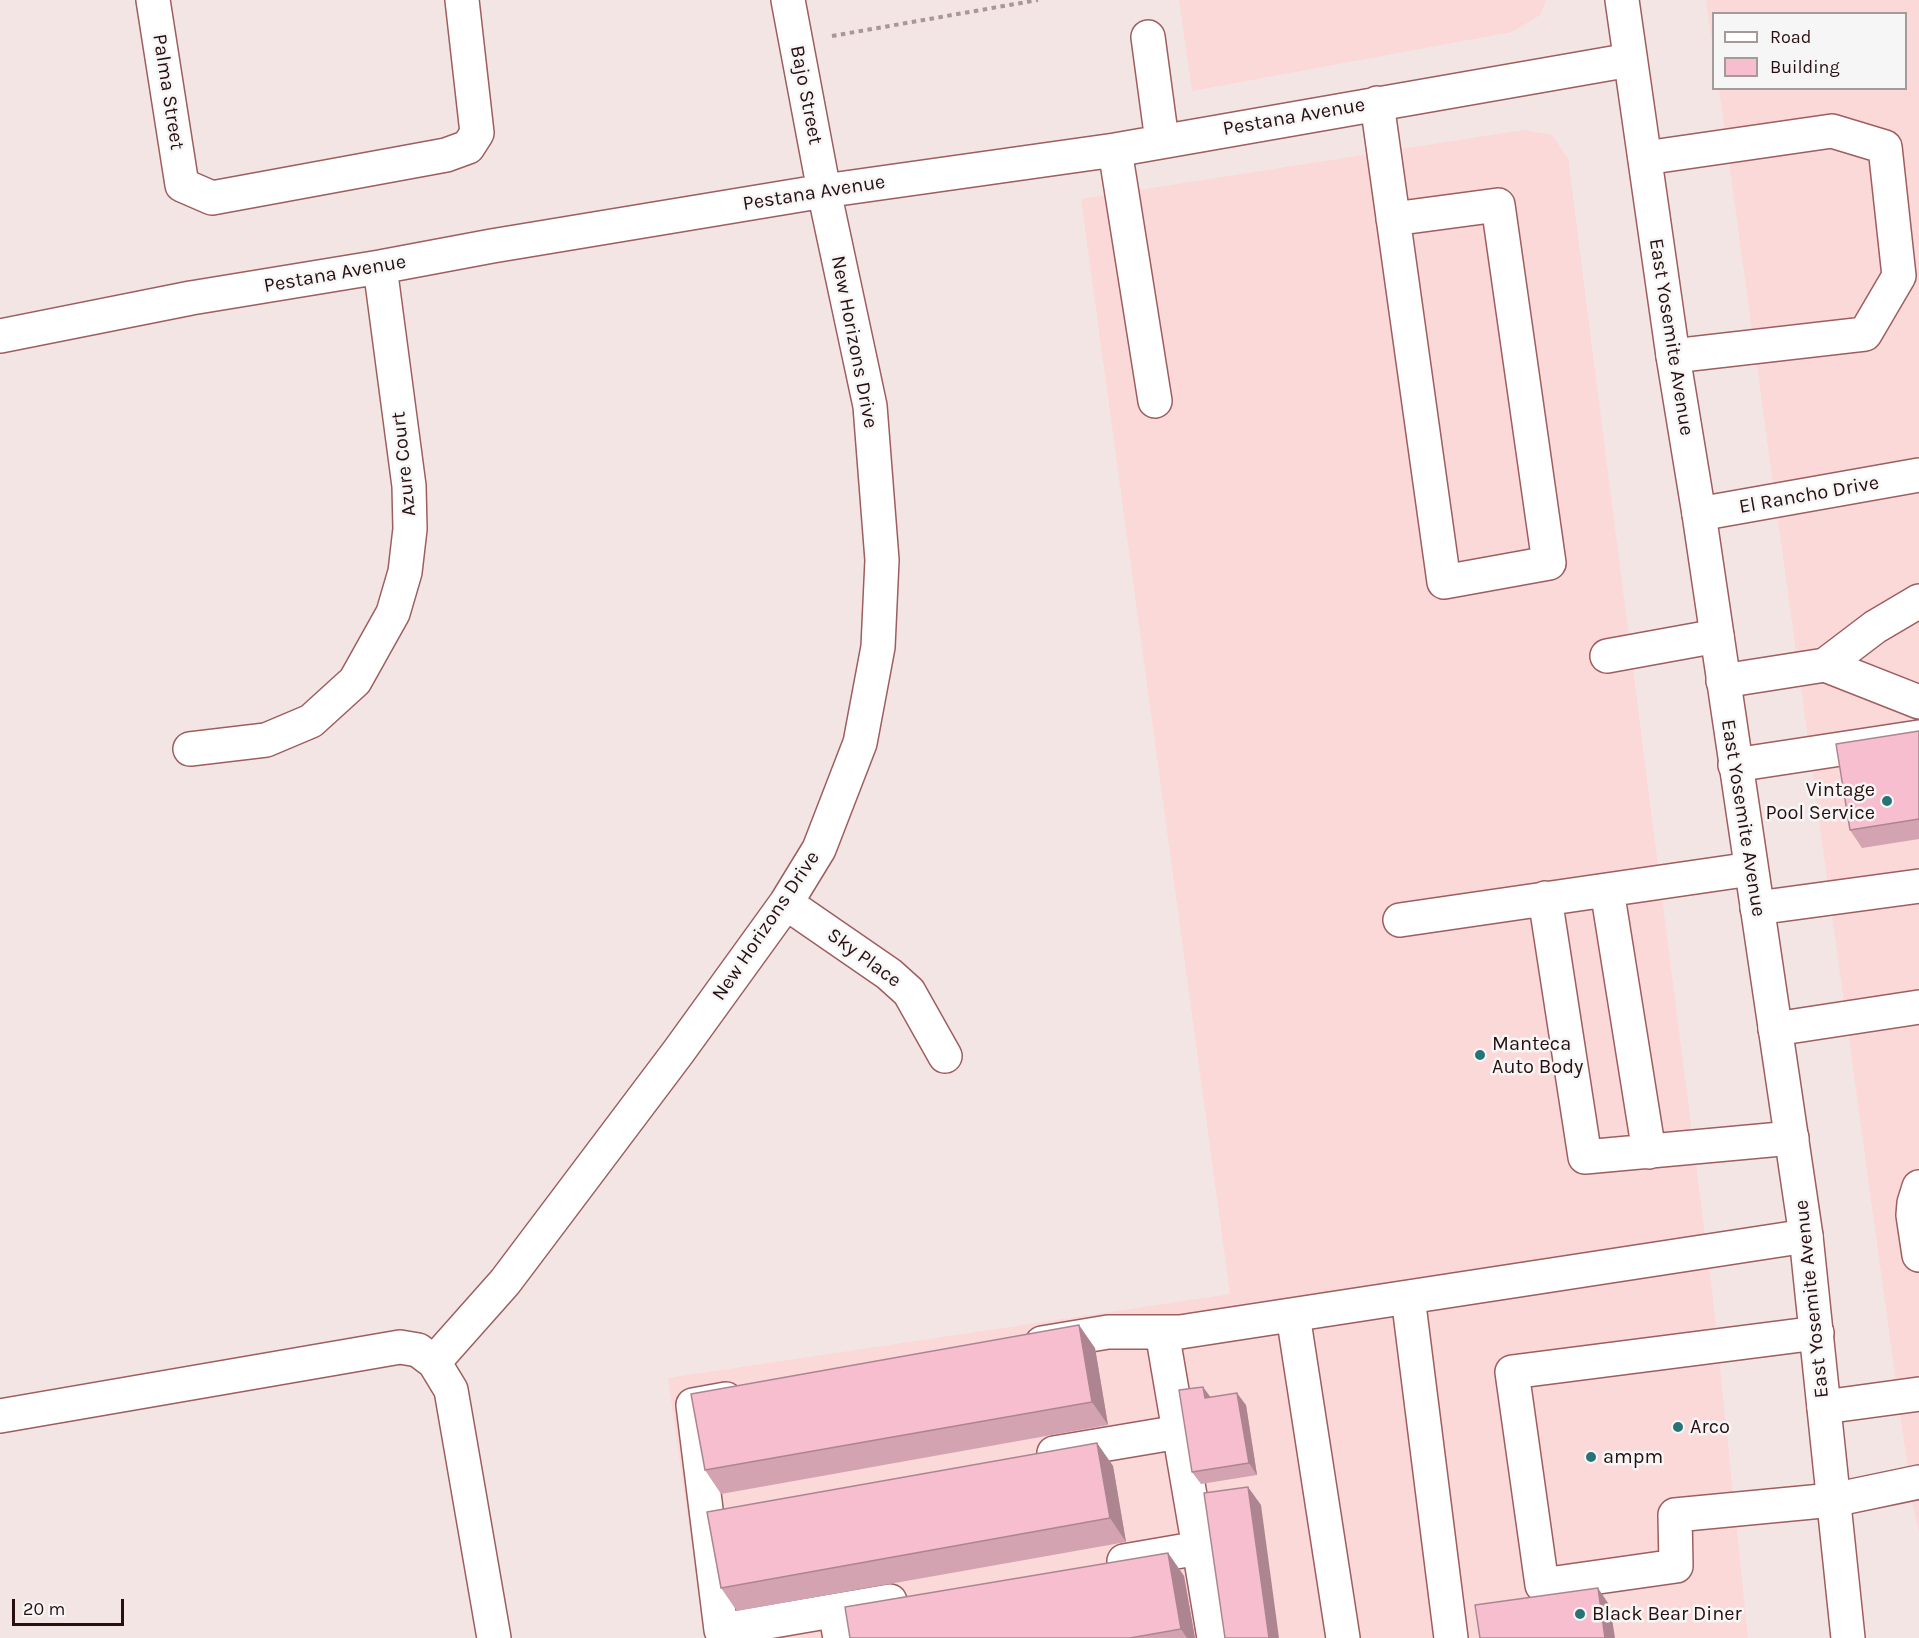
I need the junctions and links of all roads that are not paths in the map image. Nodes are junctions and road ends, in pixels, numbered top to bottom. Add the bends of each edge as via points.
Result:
1 (153, 0) edge
2 (462, 0) edge
3 (788, 0) edge
4 (1628, 1) edge
5 (1148, 37) dead end
6 (1630, 60) junction
7 (1377, 103) junction
8 (1162, 141) junction
9 (1115, 150) junction
10 (1645, 158) junction
11 (824, 191) junction
12 (1393, 219) junction
13 (380, 267) junction
14 (0, 336) edge
15 (1672, 356) junction
16 (1155, 401) dead end
17 (1919, 475) edge
18 (1699, 514) junction
19 (1919, 601) edge
20 (1717, 636) junction
21 (1607, 656) dead end
22 (1825, 665) junction
23 (1723, 681) junction
24 (1919, 702) edge
25 (1919, 737) edge
26 (190, 749) dead end
27 (1735, 765) junction
28 (1751, 869) junction
29 (1919, 886) edge
30 (1607, 890) junction
31 (1545, 898) junction
32 (786, 903) junction
33 (1757, 908) junction
34 (1400, 920) dead end
35 (1919, 1007) edge
36 (1775, 1029) junction
37 (945, 1056) dead end
38 (1792, 1138) junction
39 (1649, 1152) junction
40 (1919, 1187) edge
41 (1806, 1236) junction
42 (1919, 1255) edge
43 (1408, 1297) junction
44 (1293, 1315) junction
45 (1162, 1332) junction
46 (1817, 1333) junction
47 (1016, 1348) edge
48 (434, 1362) junction
49 (1919, 1394) edge
50 (751, 1395) edge
51 (1824, 1407) junction
52 (0, 1416) edge
53 (1179, 1432) junction
54 (1026, 1458) edge
55 (1919, 1482) edge
56 (1833, 1500) junction
57 (1199, 1548) junction
58 (1093, 1566) edge
59 (917, 1597) edge
60 (837, 1624) edge
61 (494, 1638) edge
62 (1214, 1638) edge
63 (1343, 1638) edge
64 (1451, 1638) edge
65 (1848, 1638) edge

1 - 2 street, Palma Street via 182,184 212,198 446,156 468,147 477,133
3 - 11 street, Bajo Street
4 - 6 street, East Yosemite Avenue
5 - 8 street
6 - 7 street, Pestana Avenue
6 - 10 street, East Yosemite Avenue
7 - 8 street, Pestana Avenue
7 - 12 street
8 - 9 street, Pestana Avenue
9 - 11 street, Pestana Avenue
9 - 16 street
10 - 15 street, East Yosemite Avenue
10 - 15 street via 1832,131 1885,147 1899,276 1864,334
11 - 13 street, Pestana Avenue
11 - 32 street, New Horizons Drive via 870,406 882,560 878,647 860,743 819,849
12 - 12 street via 1444,582 1549,563 1498,205
13 - 14 street, Pestana Avenue via 191,298
13 - 26 street, Azure Court via 409,486 405,572 393,613 355,681 311,721 266,740
15 - 18 street, East Yosemite Avenue
17 - 18 street, El Rancho Drive
18 - 20 street, East Yosemite Avenue
19 - 22 street via 1875,627
20 - 21 street
20 - 23 street, East Yosemite Avenue
22 - 23 street
22 - 24 street
23 - 27 street, East Yosemite Avenue
25 - 27 street
27 - 28 street, East Yosemite Avenue
28 - 30 street
28 - 33 street, East Yosemite Avenue
29 - 33 street
30 - 31 street
30 - 39 street
31 - 34 street
31 - 39 street via 1585,1157
32 - 37 street, Sky Place via 909,992
32 - 48 street, New Horizons Drive via 505,1282
33 - 36 street, East Yosemite Avenue
35 - 36 street
36 - 38 street, East Yosemite Avenue
38 - 39 street
38 - 41 street, East Yosemite Avenue
40 - 42 street via 1913,1215
41 - 43 street
41 - 46 street, East Yosemite Avenue
43 - 44 street
43 - 64 street
44 - 45 street
44 - 63 street
45 - 47 street via 1108,1332
45 - 53 street
46 - 51 street, East Yosemite Avenue
46 - 56 street via 1512,1372 1542,1585 1676,1566 1675,1515
48 - 52 street via 418,1350 400,1347
48 - 61 street via 451,1390
49 - 51 street
50 - 60 street via 693,1405 718,1511 721,1630
51 - 56 street, East Yosemite Avenue
53 - 54 street
53 - 57 street
55 - 56 street
56 - 65 street, East Yosemite Avenue
57 - 58 street
57 - 62 street
59 - 60 street

